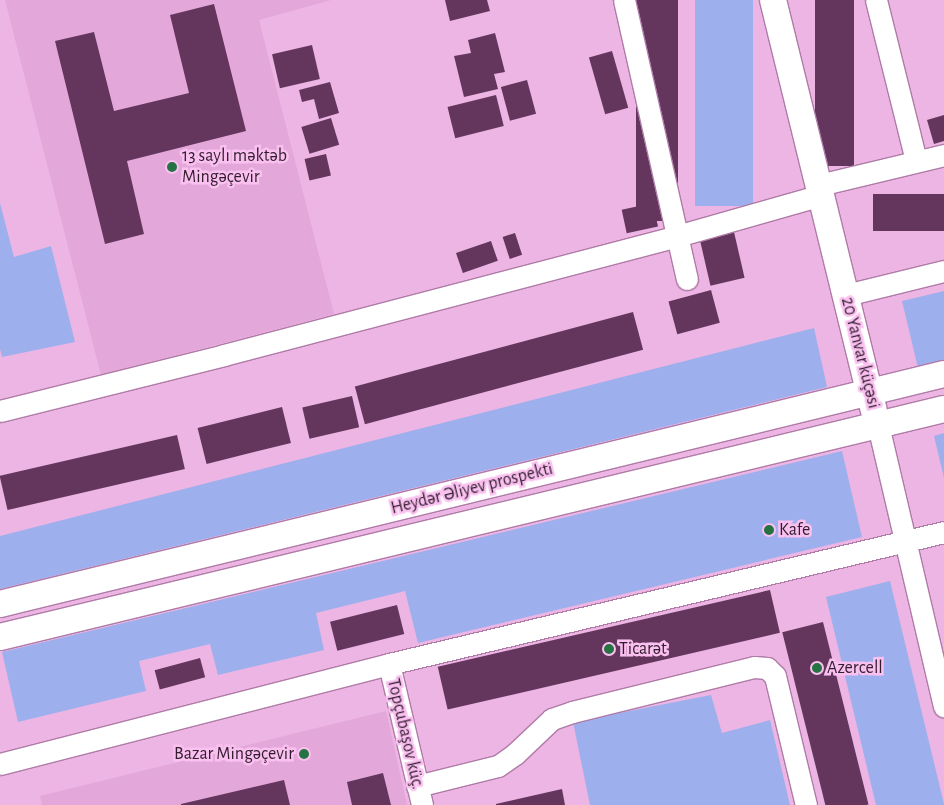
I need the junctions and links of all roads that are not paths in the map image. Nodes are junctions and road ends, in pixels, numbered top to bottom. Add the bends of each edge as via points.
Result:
1 (624, 0) edge
2 (773, 0) edge
3 (876, 0) edge
4 (944, 155) edge
5 (916, 161) junction
6 (820, 190) junction
7 (677, 236) junction
8 (944, 271) edge
9 (687, 279) dead end
10 (846, 295) junction
11 (944, 374) edge
12 (870, 392) junction
13 (944, 409) edge
14 (0, 411) edge
15 (878, 425) junction
16 (944, 532) edge
17 (905, 542) junction
18 (0, 604) edge
19 (0, 637) edge
20 (389, 664) junction
21 (944, 706) edge
22 (0, 764) edge
23 (420, 796) edge
24 (806, 805) edge

1 - 7 street
2 - 6 main road, 20 Yanvar küçəsi
3 - 5 street
4 - 5 street
5 - 6 street
6 - 7 street
6 - 10 main road, 20 Yanvar küçəsi
7 - 9 street
7 - 14 street
8 - 10 street
10 - 12 main road, 20 Yanvar küçəsi
11 - 12 main road, Heydər Əliyev prospekti
12 - 15 main road, 20 Yanvar küçəsi
12 - 18 main road, Heydər Əliyev prospekti
13 - 15 main road, Heydər Əliyev prospekti
15 - 17 street, 20 Yanvar küçəsi
15 - 19 main road, Heydər Əliyev prospekti
16 - 17 street
17 - 20 street
17 - 21 street, 20 Yanvar küçəsi
20 - 22 street
20 - 23 street, Topçubaşov küç.
23 - 24 street via 498,766 552,719 754,666 766,668 775,676

